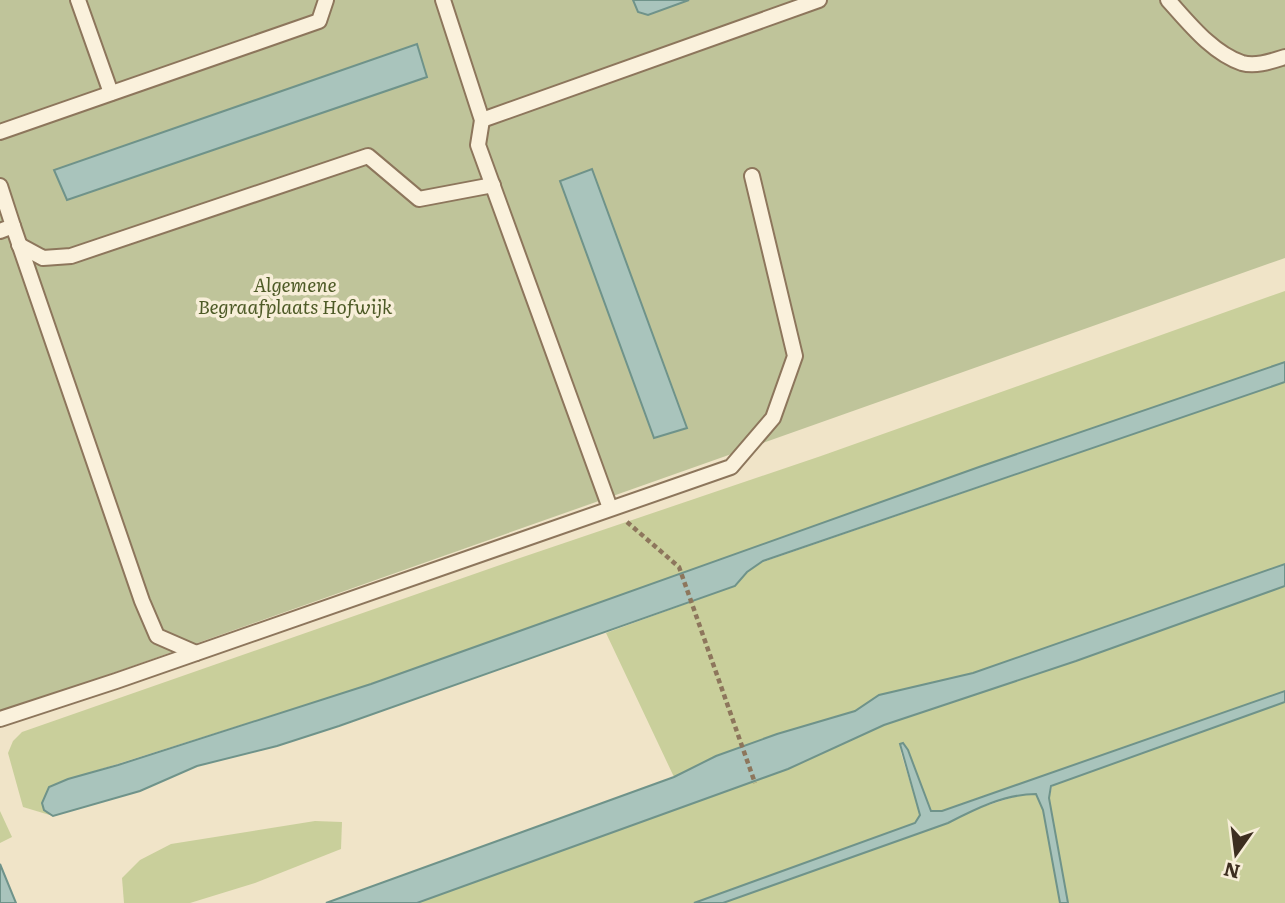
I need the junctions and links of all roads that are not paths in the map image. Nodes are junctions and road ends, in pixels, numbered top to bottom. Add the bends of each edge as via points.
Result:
1 (78, 0) edge
2 (326, 0) edge
3 (443, 0) edge
4 (819, 0) edge
5 (1168, 0) edge
6 (1285, 57) edge
7 (111, 93) junction
8 (481, 120) junction
9 (0, 132) edge
10 (752, 176) dead end
11 (493, 185) junction
12 (0, 186) edge
13 (7, 229) edge
14 (19, 245) junction
15 (610, 508) junction
16 (196, 653) junction
17 (0, 719) edge

1 - 7 lane
2 - 7 lane via 320,21
3 - 8 lane
4 - 8 lane
5 - 6 lane via 1221,52 1244,64
7 - 9 lane
8 - 11 lane via 478,145
10 - 15 lane via 795,356 773,418 731,467
11 - 14 lane via 419,199 368,156 71,256 43,258
11 - 15 lane
12 - 13 lane
13 - 14 lane
14 - 16 lane via 157,636
15 - 16 lane
16 - 17 lane

